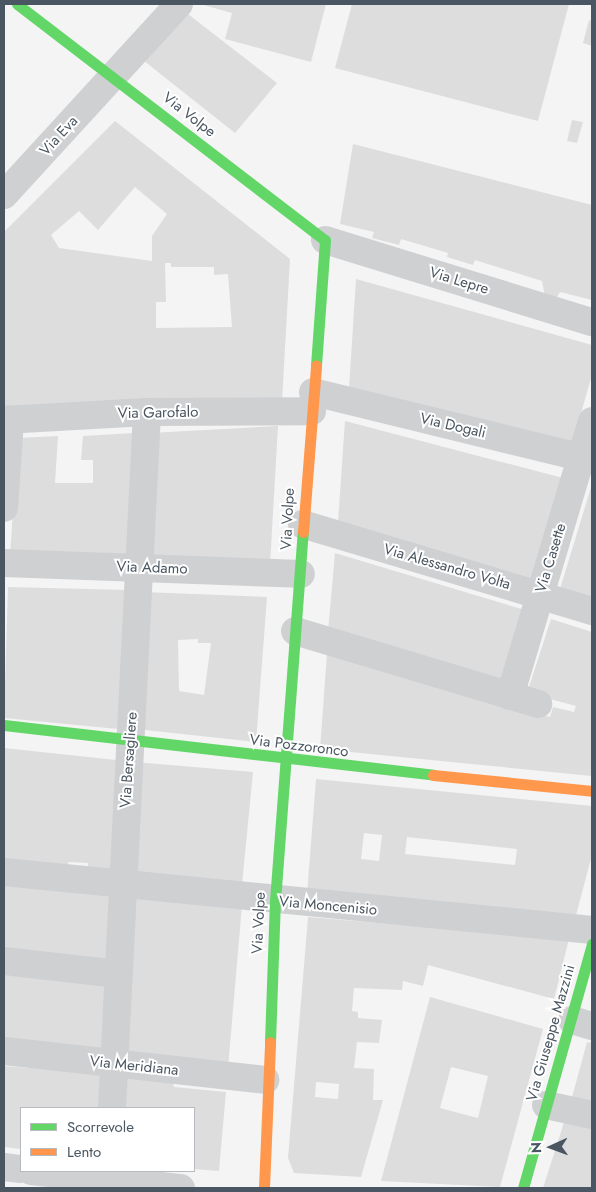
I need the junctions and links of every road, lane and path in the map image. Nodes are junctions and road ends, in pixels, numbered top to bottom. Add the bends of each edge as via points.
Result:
1 (17, 4) edge
2 (179, 4) edge
3 (115, 77) junction
4 (4, 195) edge
5 (325, 240) junction
6 (592, 322) edge
7 (313, 402) junction
8 (147, 412) junction
9 (7, 420) edge
10 (592, 421) edge
11 (587, 458) edge
12 (4, 508) edge
13 (302, 524) junction
14 (4, 563) edge
15 (139, 568) junction
16 (301, 574) junction
17 (540, 594) junction
18 (592, 611) edge
19 (295, 631) junction
20 (510, 696) junction
21 (538, 704) dead end
22 (4, 725) edge
23 (131, 738) junction
24 (286, 760) junction
25 (592, 790) edge
26 (4, 872) edge
27 (120, 882) junction
28 (274, 901) junction
29 (592, 930) edge
30 (592, 944) edge
31 (4, 961) edge
32 (118, 974) junction
33 (582, 1023) edge
34 (4, 1051) edge
35 (113, 1064) junction
36 (265, 1080) junction
37 (546, 1105) junction
38 (112, 1107) edge
39 (592, 1115) edge
40 (4, 1167) edge
41 (20, 1169) edge
42 (38, 1172) edge
43 (98, 1180) edge
44 (181, 1188) edge
45 (264, 1188) edge
46 (523, 1188) edge

1 - 3 main road, Via Volpe
2 - 3 street, Via Eva
3 - 4 street, Via Eva
3 - 5 main road, Via Volpe
5 - 6 street, Via Lepre
5 - 7 main road, Via Volpe
7 - 8 street, Via Garofalo
7 - 11 street, Via Dogali
7 - 13 main road, Via Volpe
8 - 9 street, Via Garofalo
8 - 15 street, Via Bersagliere
9 - 12 street
10 - 11 street, Via Casette
11 - 17 street, Via Casette
13 - 16 main road, Via Volpe
13 - 17 street, Via Alessandro Volta
14 - 15 street, Via Adamo
15 - 16 street, Via Adamo
15 - 23 street, Via Bersagliere
16 - 19 main road, Via Volpe
17 - 18 street, Via Alessandro Volta
17 - 20 street, Via Casette
19 - 20 street
19 - 24 main road, Via Volpe
20 - 21 street
22 - 23 main road, Via Pozzoronco
23 - 24 main road, Via Pozzoronco
23 - 27 street, Via Bersagliere
24 - 25 main road, Via Pozzoronco
24 - 28 main road, Via Volpe
26 - 27 street, Via Moncenisio
27 - 28 street, Via Moncenisio
27 - 32 street, Via Bersagliere
28 - 29 street, Via Moncenisio
28 - 36 main road, Via Volpe
30 - 33 main road, Via Giuseppe Mazzini
31 - 32 street
32 - 35 street, Via Bersagliere
33 - 37 main road, Via Giuseppe Mazzini
34 - 35 street, Via Meridiana
35 - 36 street, Via Meridiana
35 - 38 street, Via Bersagliere
36 - 45 main road, Via Volpe
37 - 39 street
37 - 46 main road, Via Giuseppe Mazzini
40 - 41 street
42 - 43 street
43 - 44 street

